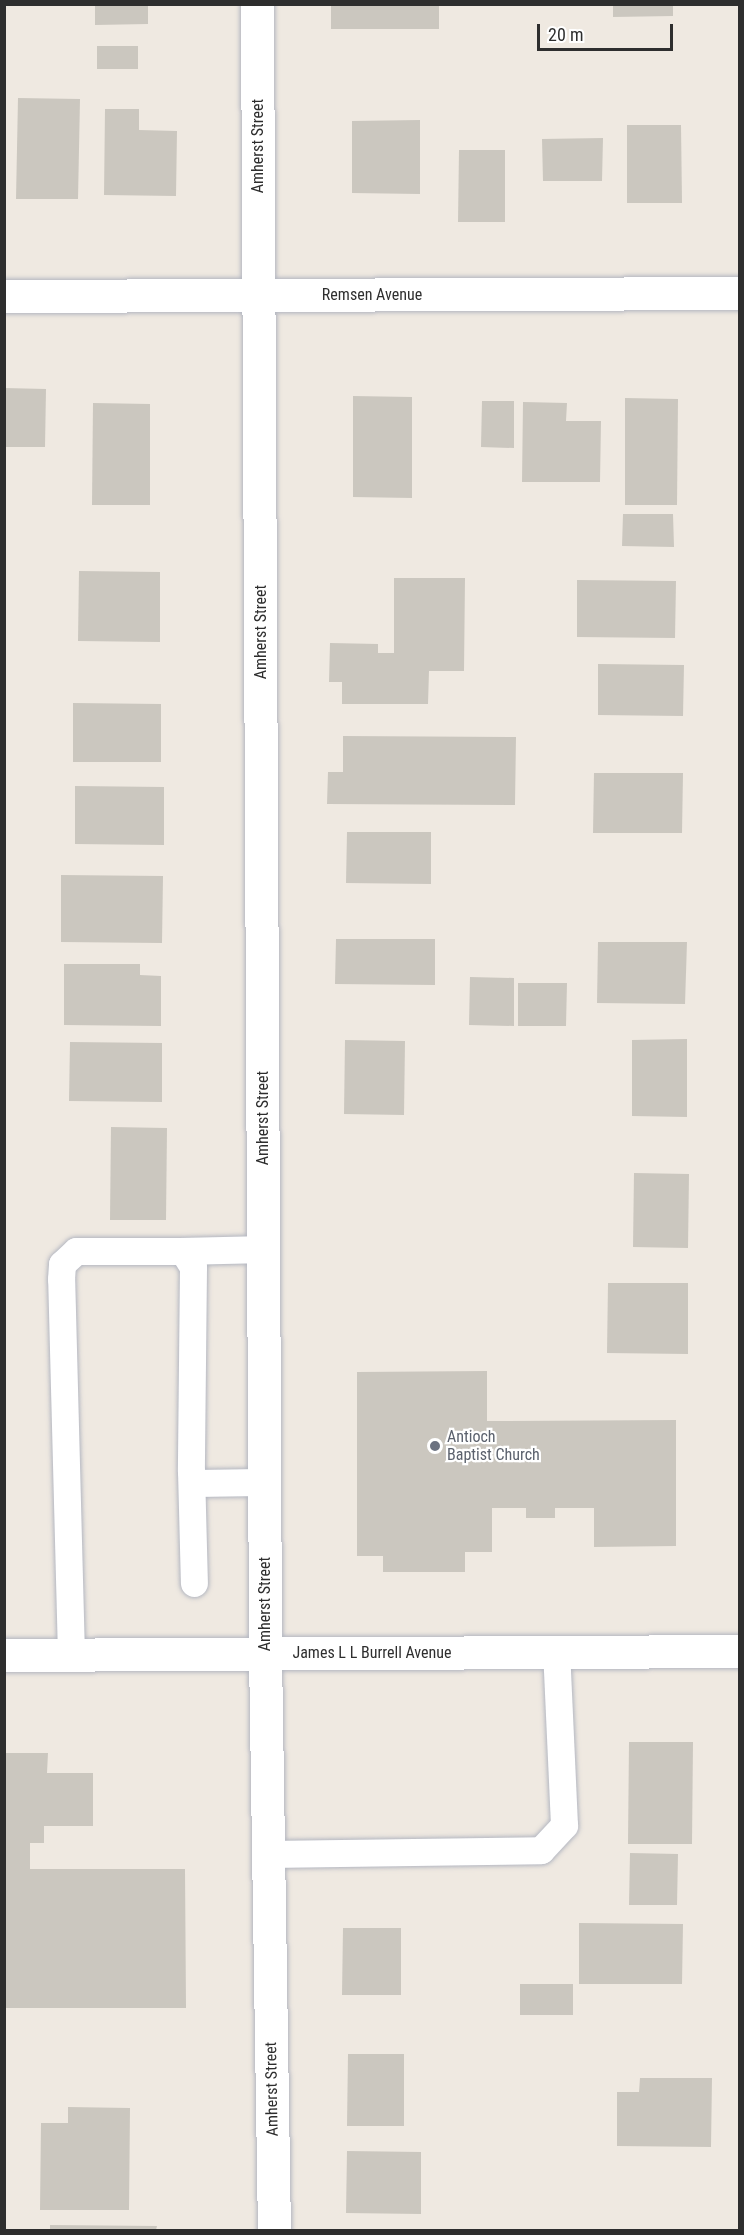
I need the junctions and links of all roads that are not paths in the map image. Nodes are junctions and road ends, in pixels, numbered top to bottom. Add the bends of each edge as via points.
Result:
1 (257, 4) edge
2 (740, 293) edge
3 (259, 295) junction
4 (4, 296) edge
5 (263, 1249) junction
6 (183, 1251) junction
7 (264, 1482) junction
8 (192, 1483) junction
9 (194, 1583) dead end
10 (740, 1651) edge
11 (556, 1652) junction
12 (265, 1653) junction
13 (4, 1655) edge
14 (71, 1655) junction
15 (268, 1854) junction
16 (274, 2230) edge

1 - 3 street, Amherst Street
2 - 3 street, Remsen Avenue
3 - 4 street, Remsen Avenue
3 - 5 street, Amherst Street
5 - 6 lane
5 - 7 street, Amherst Street
6 - 8 lane via 193,1267
6 - 14 lane via 75,1251 62,1264
7 - 8 lane
7 - 12 street, Amherst Street
8 - 9 lane
10 - 11 street, James L L Burrell Avenue
11 - 12 street, James L L Burrell Avenue
11 - 15 lane via 564,1825 541,1850
12 - 14 street, James L L Burrell Avenue
12 - 15 street, Amherst Street
13 - 14 street, James L L Burrell Avenue
15 - 16 street, Amherst Street

